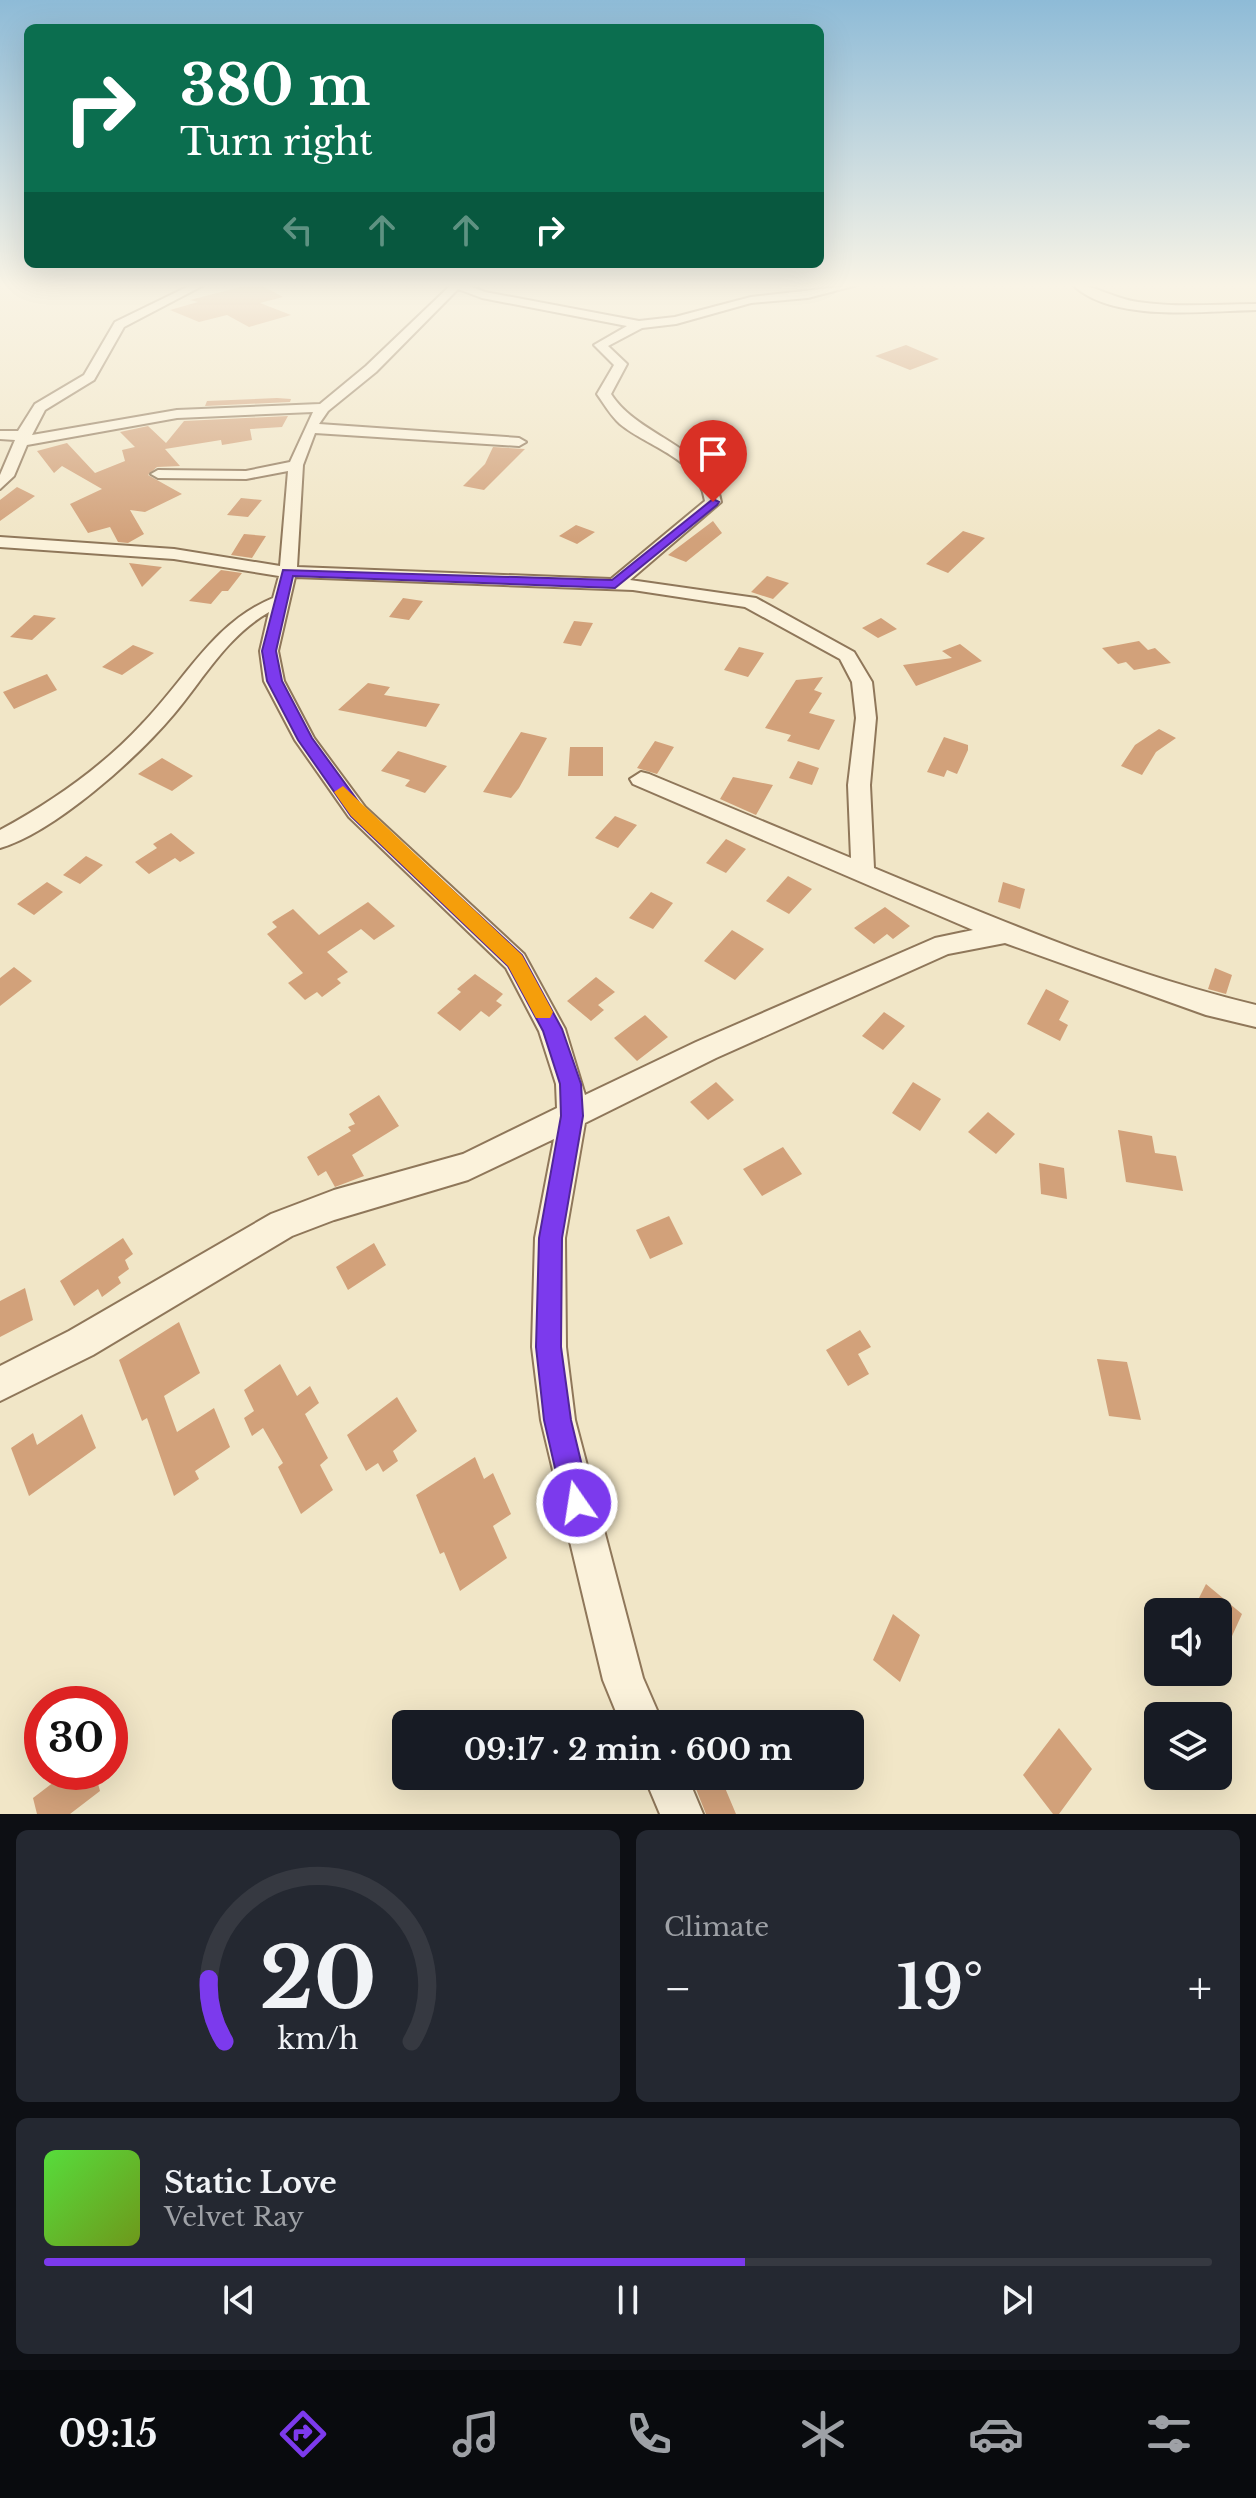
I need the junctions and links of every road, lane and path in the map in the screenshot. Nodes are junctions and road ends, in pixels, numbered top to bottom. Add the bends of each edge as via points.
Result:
1 (93, 370) edge
2 (370, 370) edge
3 (618, 370) edge
4 (316, 418) junction
5 (0, 435) edge
6 (24, 438) junction
7 (519, 442) dead end
8 (296, 465) junction
9 (158, 474) dead end
10 (2, 478) edge
11 (0, 542) edge
12 (288, 572) junction
13 (615, 584) junction
14 (281, 601) junction
15 (641, 779) dead end
16 (0, 840) edge
17 (863, 873) junction
18 (1006, 933) junction
19 (1256, 1016) edge
20 (572, 1116) junction
21 (0, 1384) edge
22 (636, 1710) edge
23 (671, 1790) edge
24 (682, 1814) edge

1 - 6 street via 40,407
2 - 4 street
3 - 13 street via 604,394 624,419 686,459 708,482 713,502
4 - 6 street via 177,414
4 - 7 street
4 - 8 street
5 - 6 street
6 - 10 street
8 - 9 street via 246,475
8 - 12 street
11 - 12 street via 174,554
12 - 13 street
12 - 14 street
13 - 17 street via 750,602 847,656 862,682 866,718 859,785
14 - 16 street via 243,619 205,657 164,715 93,779
14 - 20 street via 269,651 274,681 305,740 357,812 515,961 552,1029 570,1084
15 - 17 street
17 - 18 street
18 - 19 street via 1206,1004
18 - 20 street via 944,945 706,1050
20 - 21 street via 468,1166 282,1225 81,1343
20 - 22 street via 550,1238 549,1347 558,1420 590,1559
23 - 24 street

